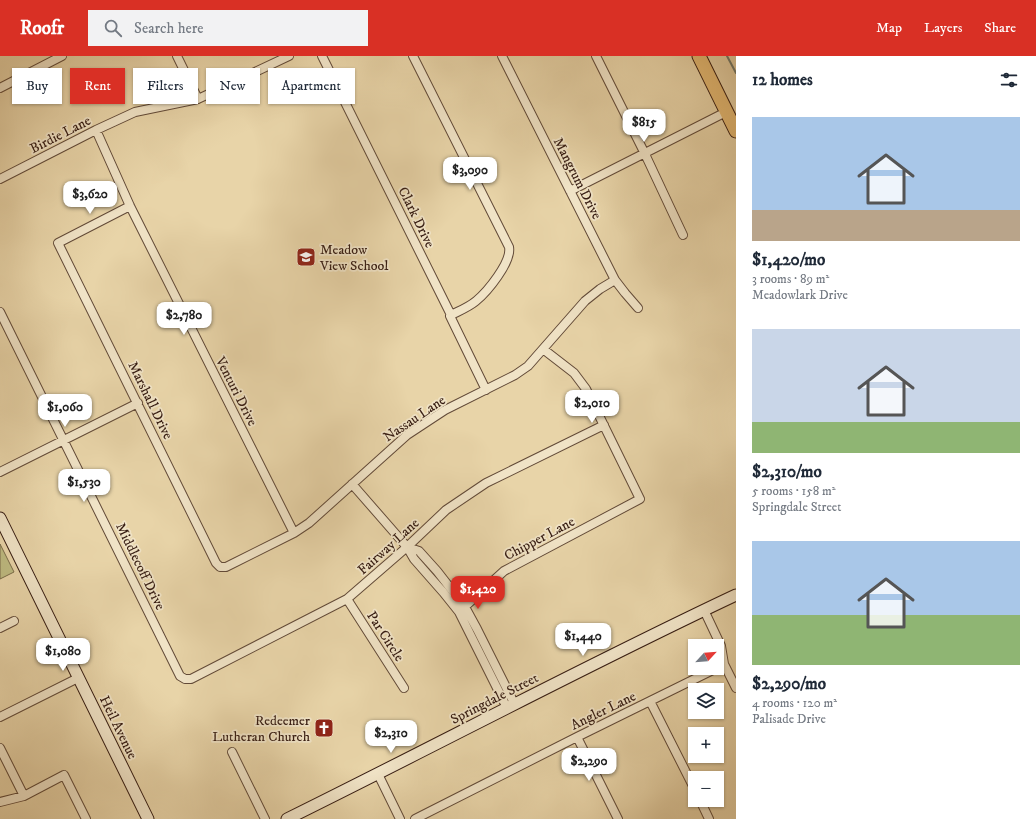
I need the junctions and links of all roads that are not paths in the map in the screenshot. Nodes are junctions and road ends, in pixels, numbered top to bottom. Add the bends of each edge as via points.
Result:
1 (62, 56) edge
2 (178, 56) edge
3 (289, 56) edge
4 (322, 56) edge
5 (413, 56) edge
6 (502, 56) edge
7 (596, 56) edge
8 (699, 56) edge
9 (184, 68) edge
10 (0, 88) edge
11 (198, 99) edge
12 (174, 104) edge
13 (726, 112) junction
14 (96, 130) junction
15 (736, 131) edge
16 (646, 154) junction
17 (0, 178) edge
18 (570, 192) junction
19 (130, 206) junction
20 (683, 235) dead end
21 (615, 280) junction
22 (638, 308) dead end
23 (0, 312) edge
24 (451, 315) junction
25 (544, 349) junction
26 (486, 390) junction
27 (138, 403) junction
28 (604, 425) junction
29 (64, 440) junction
30 (0, 472) edge
31 (352, 484) junction
32 (0, 518) edge
33 (294, 533) junction
34 (407, 547) junction
35 (220, 567) joint
36 (736, 595) edge
37 (347, 599) junction
38 (462, 610) junction
39 (704, 610) junction
40 (14, 621) dead end
41 (0, 628) edge
42 (718, 639) edge
43 (724, 673) edge
44 (703, 675) edge
45 (78, 678) junction
46 (185, 679) joint
47 (404, 688) dead end
48 (736, 688) edge
49 (650, 701) junction
50 (511, 706) junction
51 (0, 717) edge
52 (577, 737) junction
53 (0, 748) edge
54 (232, 752) dead end
55 (378, 774) junction
56 (688, 776) edge
57 (24, 796) junction
58 (0, 802) edge
59 (704, 807) edge
60 (86, 819) edge
61 (148, 819) edge
62 (265, 819) edge
63 (287, 819) edge
64 (400, 819) edge
65 (415, 819) edge
66 (618, 819) edge
67 (710, 819) edge

1 - 10 street
2 - 9 street
3 - 11 street, Birdie Lane
4 - 24 street, Clark Drive
5 - 24 street via 510,252 504,266 475,302
6 - 18 street, Mangrum Drive
7 - 16 street
8 - 13 main road
12 - 14 street, Birdie Lane via 135,112
13 - 15 main road
13 - 16 street
14 - 17 street, Birdie Lane
14 - 19 street, Venturi Drive
16 - 18 street
16 - 20 street
18 - 21 street, Mangrum Drive
19 - 27 street, Marshall Drive via 58,243
19 - 33 street, Venturi Drive
21 - 22 street, Mangrum Drive
21 - 25 street, Nassau Lane via 600,288 585,301
23 - 29 street, Middlecoff Drive
24 - 26 street, Clark Drive
25 - 26 street, Nassau Lane via 528,366
25 - 28 street via 574,373 586,389
26 - 31 street, Nassau Lane via 445,410 418,428 397,443
27 - 29 street
27 - 35 street, Marshall Drive
28 - 34 street, Fairway Lane via 486,483 446,510
28 - 38 street, Chipper Lane via 640,499 504,571
29 - 30 street
29 - 46 street, Middlecoff Drive via 180,676
31 - 33 street, Nassau Lane via 309,523
31 - 34 street
32 - 45 main road, Heil Avenue
33 - 35 street, Nassau Lane via 226,567
34 - 37 street, Fairway Lane
34 - 38 street via 414,559
36 - 39 main road, Springdale Street
37 - 46 street, Fairway Lane via 191,679
37 - 47 street, Par Circle
38 - 50 street via 477,629
39 - 42 street
39 - 50 main road, Springdale Street
40 - 41 street
43 - 48 street
44 - 49 street, Angler Lane
45 - 51 street
45 - 61 main road, Heil Avenue
49 - 52 street, Angler Lane
49 - 56 street
50 - 55 main road, Springdale Street
52 - 65 street, Angler Lane
52 - 66 street
53 - 57 street
54 - 62 street
55 - 63 main road, Springdale Street
55 - 64 street
57 - 58 street
57 - 60 street via 64,775
59 - 67 street

